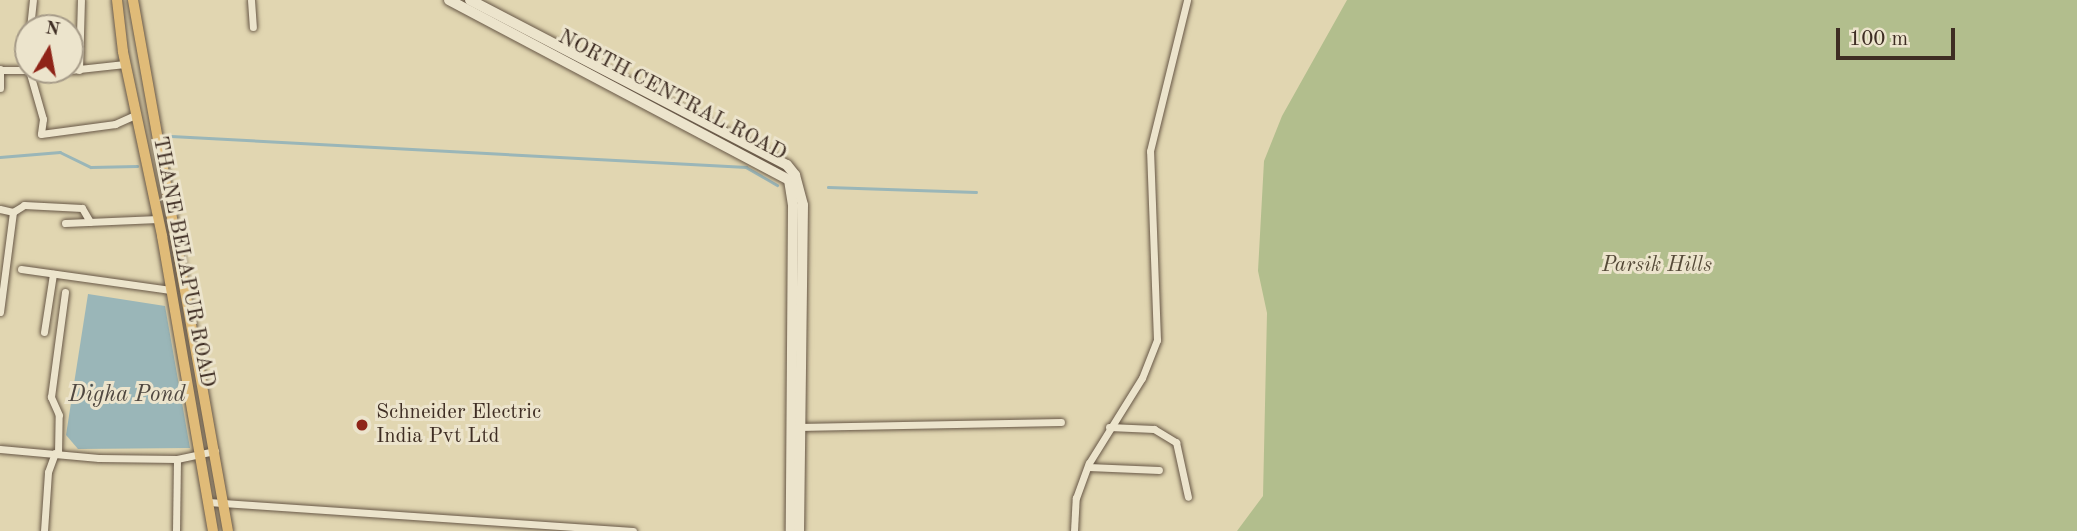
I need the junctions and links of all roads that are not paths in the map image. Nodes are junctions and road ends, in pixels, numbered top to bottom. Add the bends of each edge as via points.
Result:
1 (117, 0) edge
2 (133, 0) edge
3 (251, 0) edge
4 (449, 0) edge
5 (470, 0) edge
6 (1187, 0) edge
7 (253, 27) dead end
8 (125, 64) junction
9 (0, 69) edge
10 (84, 69) edge
11 (33, 84) edge
12 (0, 88) edge
13 (135, 115) junction
14 (792, 178) junction
15 (0, 209) edge
16 (13, 212) junction
17 (158, 219) junction
18 (89, 222) junction
19 (65, 223) dead end
20 (21, 269) dead end
21 (52, 274) junction
22 (171, 290) junction
23 (65, 292) dead end
24 (0, 312) edge
25 (44, 332) dead end
26 (1061, 422) dead end
27 (795, 427) junction
28 (1109, 427) junction
29 (0, 449) edge
30 (215, 451) junction
31 (57, 454) junction
32 (200, 454) junction
33 (177, 459) junction
34 (1088, 467) junction
35 (1159, 470) dead end
36 (1188, 497) dead end
37 (208, 502) junction
38 (223, 503) junction
39 (44, 531) edge
40 (176, 531) edge
41 (213, 531) edge
42 (228, 531) edge
43 (633, 531) edge
44 (792, 531) edge
45 (799, 531) edge
46 (1074, 531) edge

1 - 8 main road, THANE BELAPUR ROAD
2 - 30 main road, THANE BELAPUR ROAD via 138,50
3 - 7 street
4 - 14 main road, NORTH CENTRAL ROAD
5 - 14 main road, NORTH CENTRAL ROAD via 787,165
6 - 28 street via 1150,151 1157,340 1142,378
8 - 10 street
8 - 13 main road, THANE BELAPUR ROAD
9 - 12 street
11 - 13 street via 43,118 41,134 115,124
13 - 17 main road, THANE BELAPUR ROAD
14 - 27 main road, NORTH CENTRAL ROAD via 803,205
15 - 16 street
16 - 18 street via 24,205 82,208
16 - 24 street
17 - 18 street
17 - 22 main road, THANE BELAPUR ROAD
18 - 19 street
20 - 21 street
21 - 22 street
21 - 25 street
22 - 32 main road, THANE BELAPUR ROAD
23 - 31 street via 51,397 59,415
26 - 27 street
27 - 44 main road, NORTH CENTRAL ROAD
27 - 45 main road, NORTH CENTRAL ROAD
28 - 34 street
28 - 36 street via 1154,429 1176,442
29 - 31 street
30 - 32 street
30 - 38 main road, THANE BELAPUR ROAD
31 - 33 street
31 - 39 street via 48,472
32 - 33 street
32 - 37 main road, THANE BELAPUR ROAD
33 - 40 street
34 - 35 street
34 - 46 street via 1076,498
37 - 38 street
37 - 41 main road, THANE BELAPUR ROAD
38 - 42 main road, THANE BELAPUR ROAD
38 - 43 street

